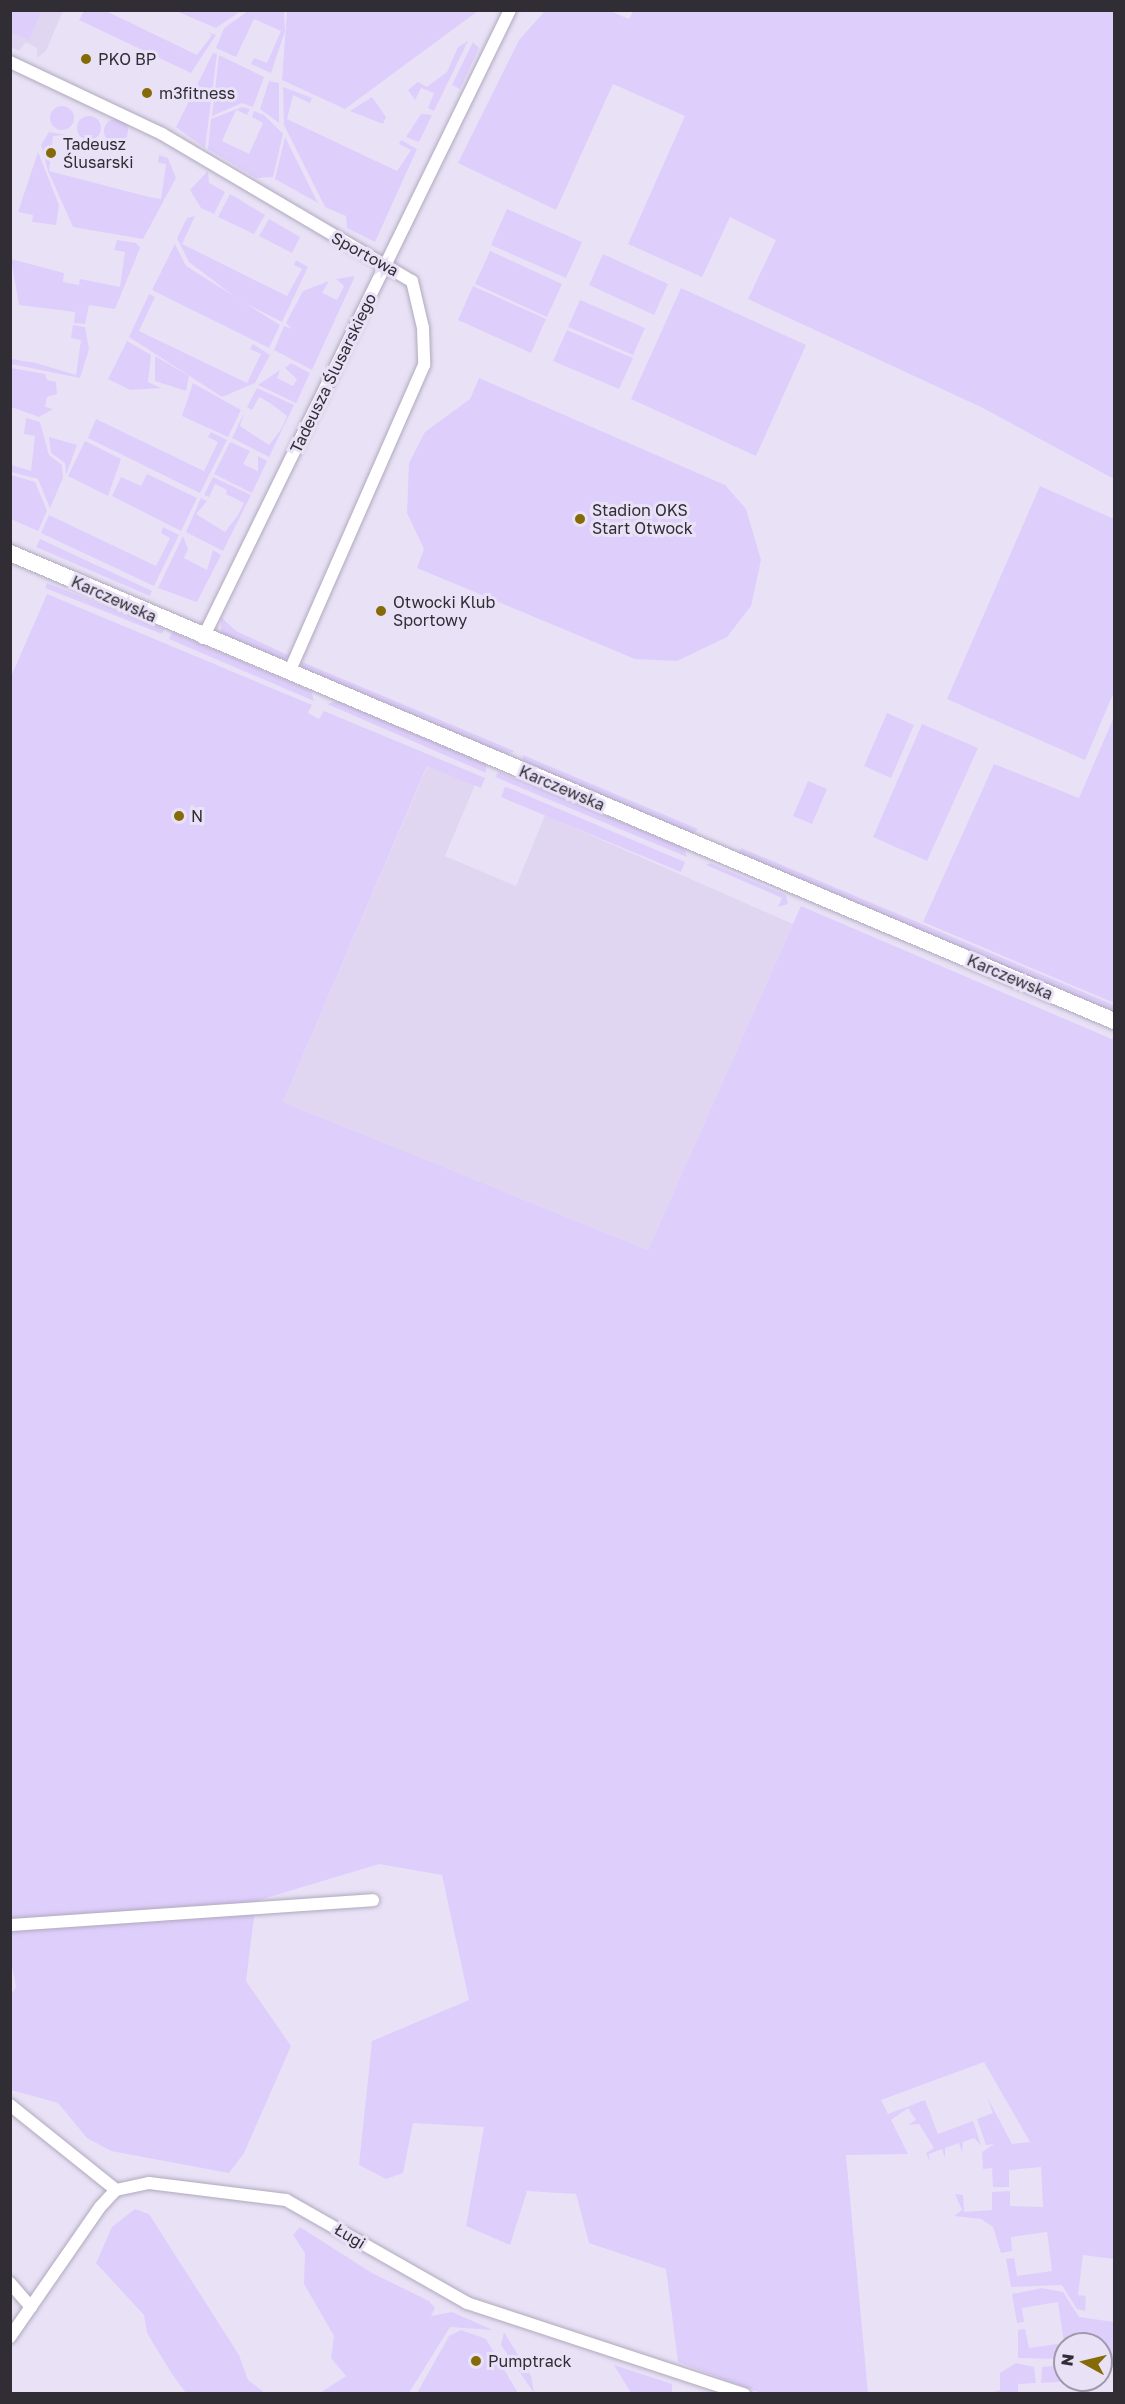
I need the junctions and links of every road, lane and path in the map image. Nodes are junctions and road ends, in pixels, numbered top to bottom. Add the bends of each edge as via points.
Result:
1 (510, 10) edge
2 (10, 62) edge
3 (385, 266) junction
4 (10, 553) edge
5 (203, 638) junction
6 (289, 673) junction
7 (1114, 1021) edge
8 (373, 1900) dead end
9 (10, 1924) edge
10 (10, 2105) edge
11 (116, 2190) junction
12 (10, 2283) edge
13 (31, 2307) junction
14 (10, 2337) edge
15 (744, 2394) edge

1 - 3 street, Tadeusza Ślusarskiego
2 - 3 street, Sportowa via 162,134
3 - 5 street, Tadeusza Ślusarskiego
3 - 6 street, Sportowa via 412,281 423,328 424,365
4 - 5 main road, Karczewska
5 - 6 main road, Karczewska
6 - 7 main road, Karczewska
8 - 9 street
10 - 11 street
11 - 13 street
11 - 15 street, Ługi via 149,2184 280,2198 466,2303
12 - 13 street
13 - 14 street

